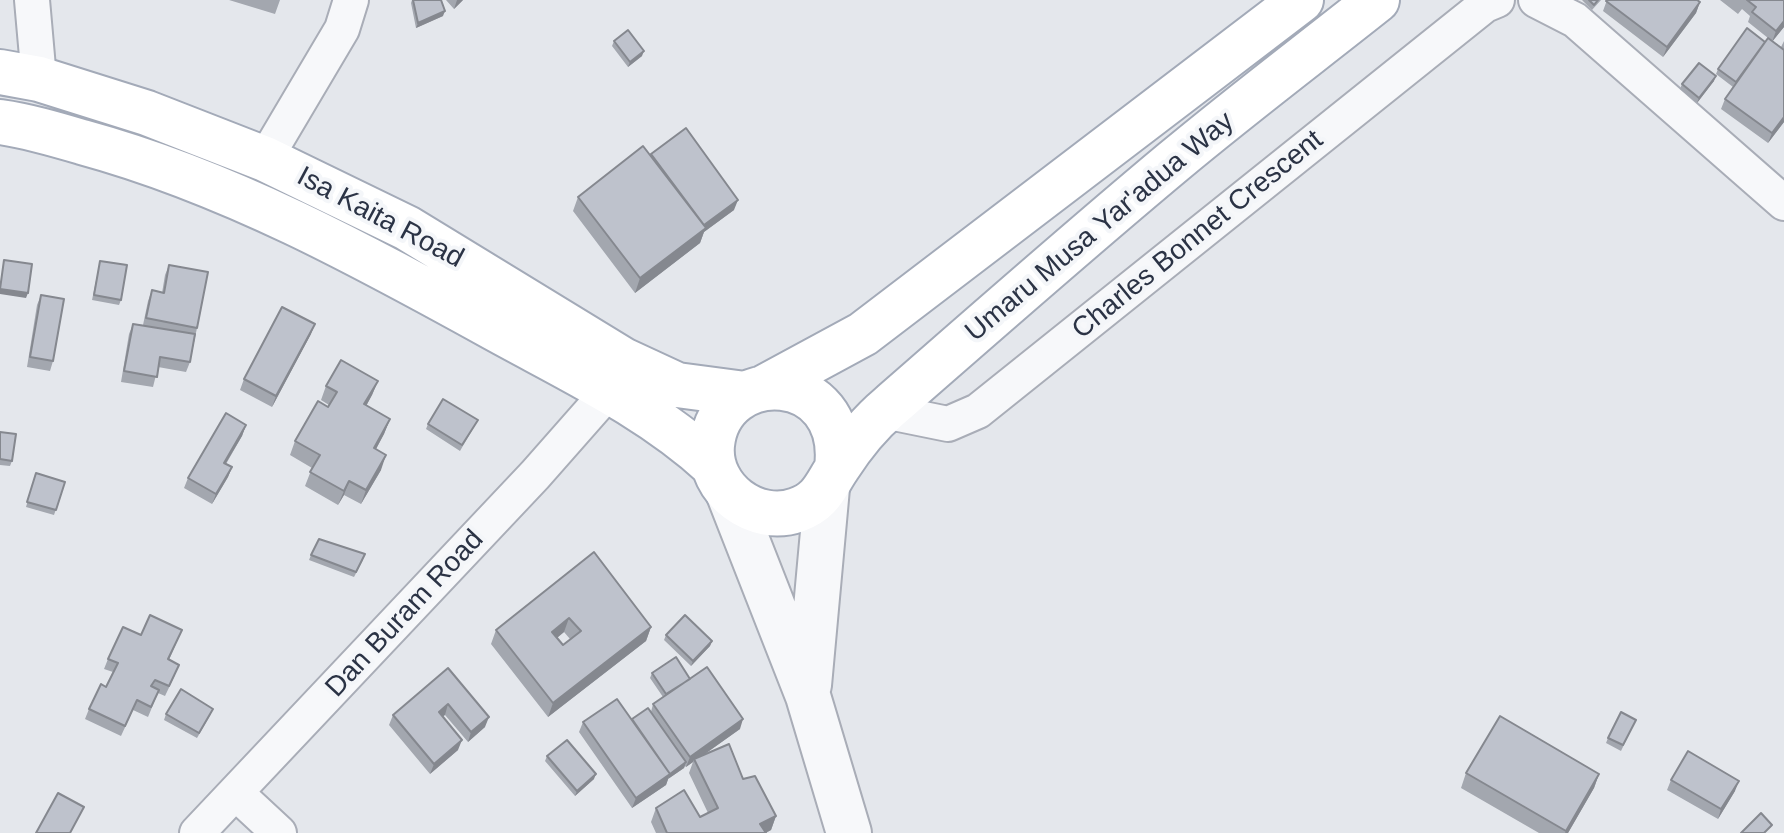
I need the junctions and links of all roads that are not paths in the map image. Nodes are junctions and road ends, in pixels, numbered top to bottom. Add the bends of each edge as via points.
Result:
1 (32, 0) edge
2 (351, 0) edge
3 (1301, 0) edge
4 (1377, 0) edge
5 (1497, 0) edge
6 (1536, 0) edge
7 (19, 76) edge
8 (0, 122) edge
9 (265, 159) junction
10 (1784, 203) edge
11 (609, 391) junction
12 (755, 391) junction
13 (884, 411) junction
14 (832, 478) junction
15 (721, 479) junction
16 (808, 696) junction
17 (237, 794) junction
18 (197, 833) edge
19 (279, 833) edge
20 (849, 833) edge

1 - 7 street
2 - 9 street via 342,29
3 - 12 main road, Umaru Musa Yar'adua Way via 863,334
4 - 13 main road, Umaru Musa Yar'adua Way via 1174,161
5 - 13 street, Charles Bonnet Crescent via 978,411 948,424
6 - 10 street via 1575,20
7 - 9 main road, Isa Kaita Road via 147,113
8 - 11 main road, Isa Kaita Road via 124,153 243,197 382,265
9 - 12 main road, Isa Kaita Road via 407,228 623,360 677,385
11 - 15 main road, Isa Kaita Road via 683,437
11 - 17 street, Dan Buram Road
12 - 14 main road via 787,387 824,408 839,447
12 - 15 main road via 729,407 718,425 712,445
13 - 14 main road, Umaru Musa Yar'adua Way
14 - 15 main road via 814,501 779,514 742,505
14 - 16 street, Isa Kaita Road
15 - 16 street, Isa Kaita Road
16 - 20 street, Isa Kaita Road
17 - 18 street, Dan Buram Road
17 - 19 street

